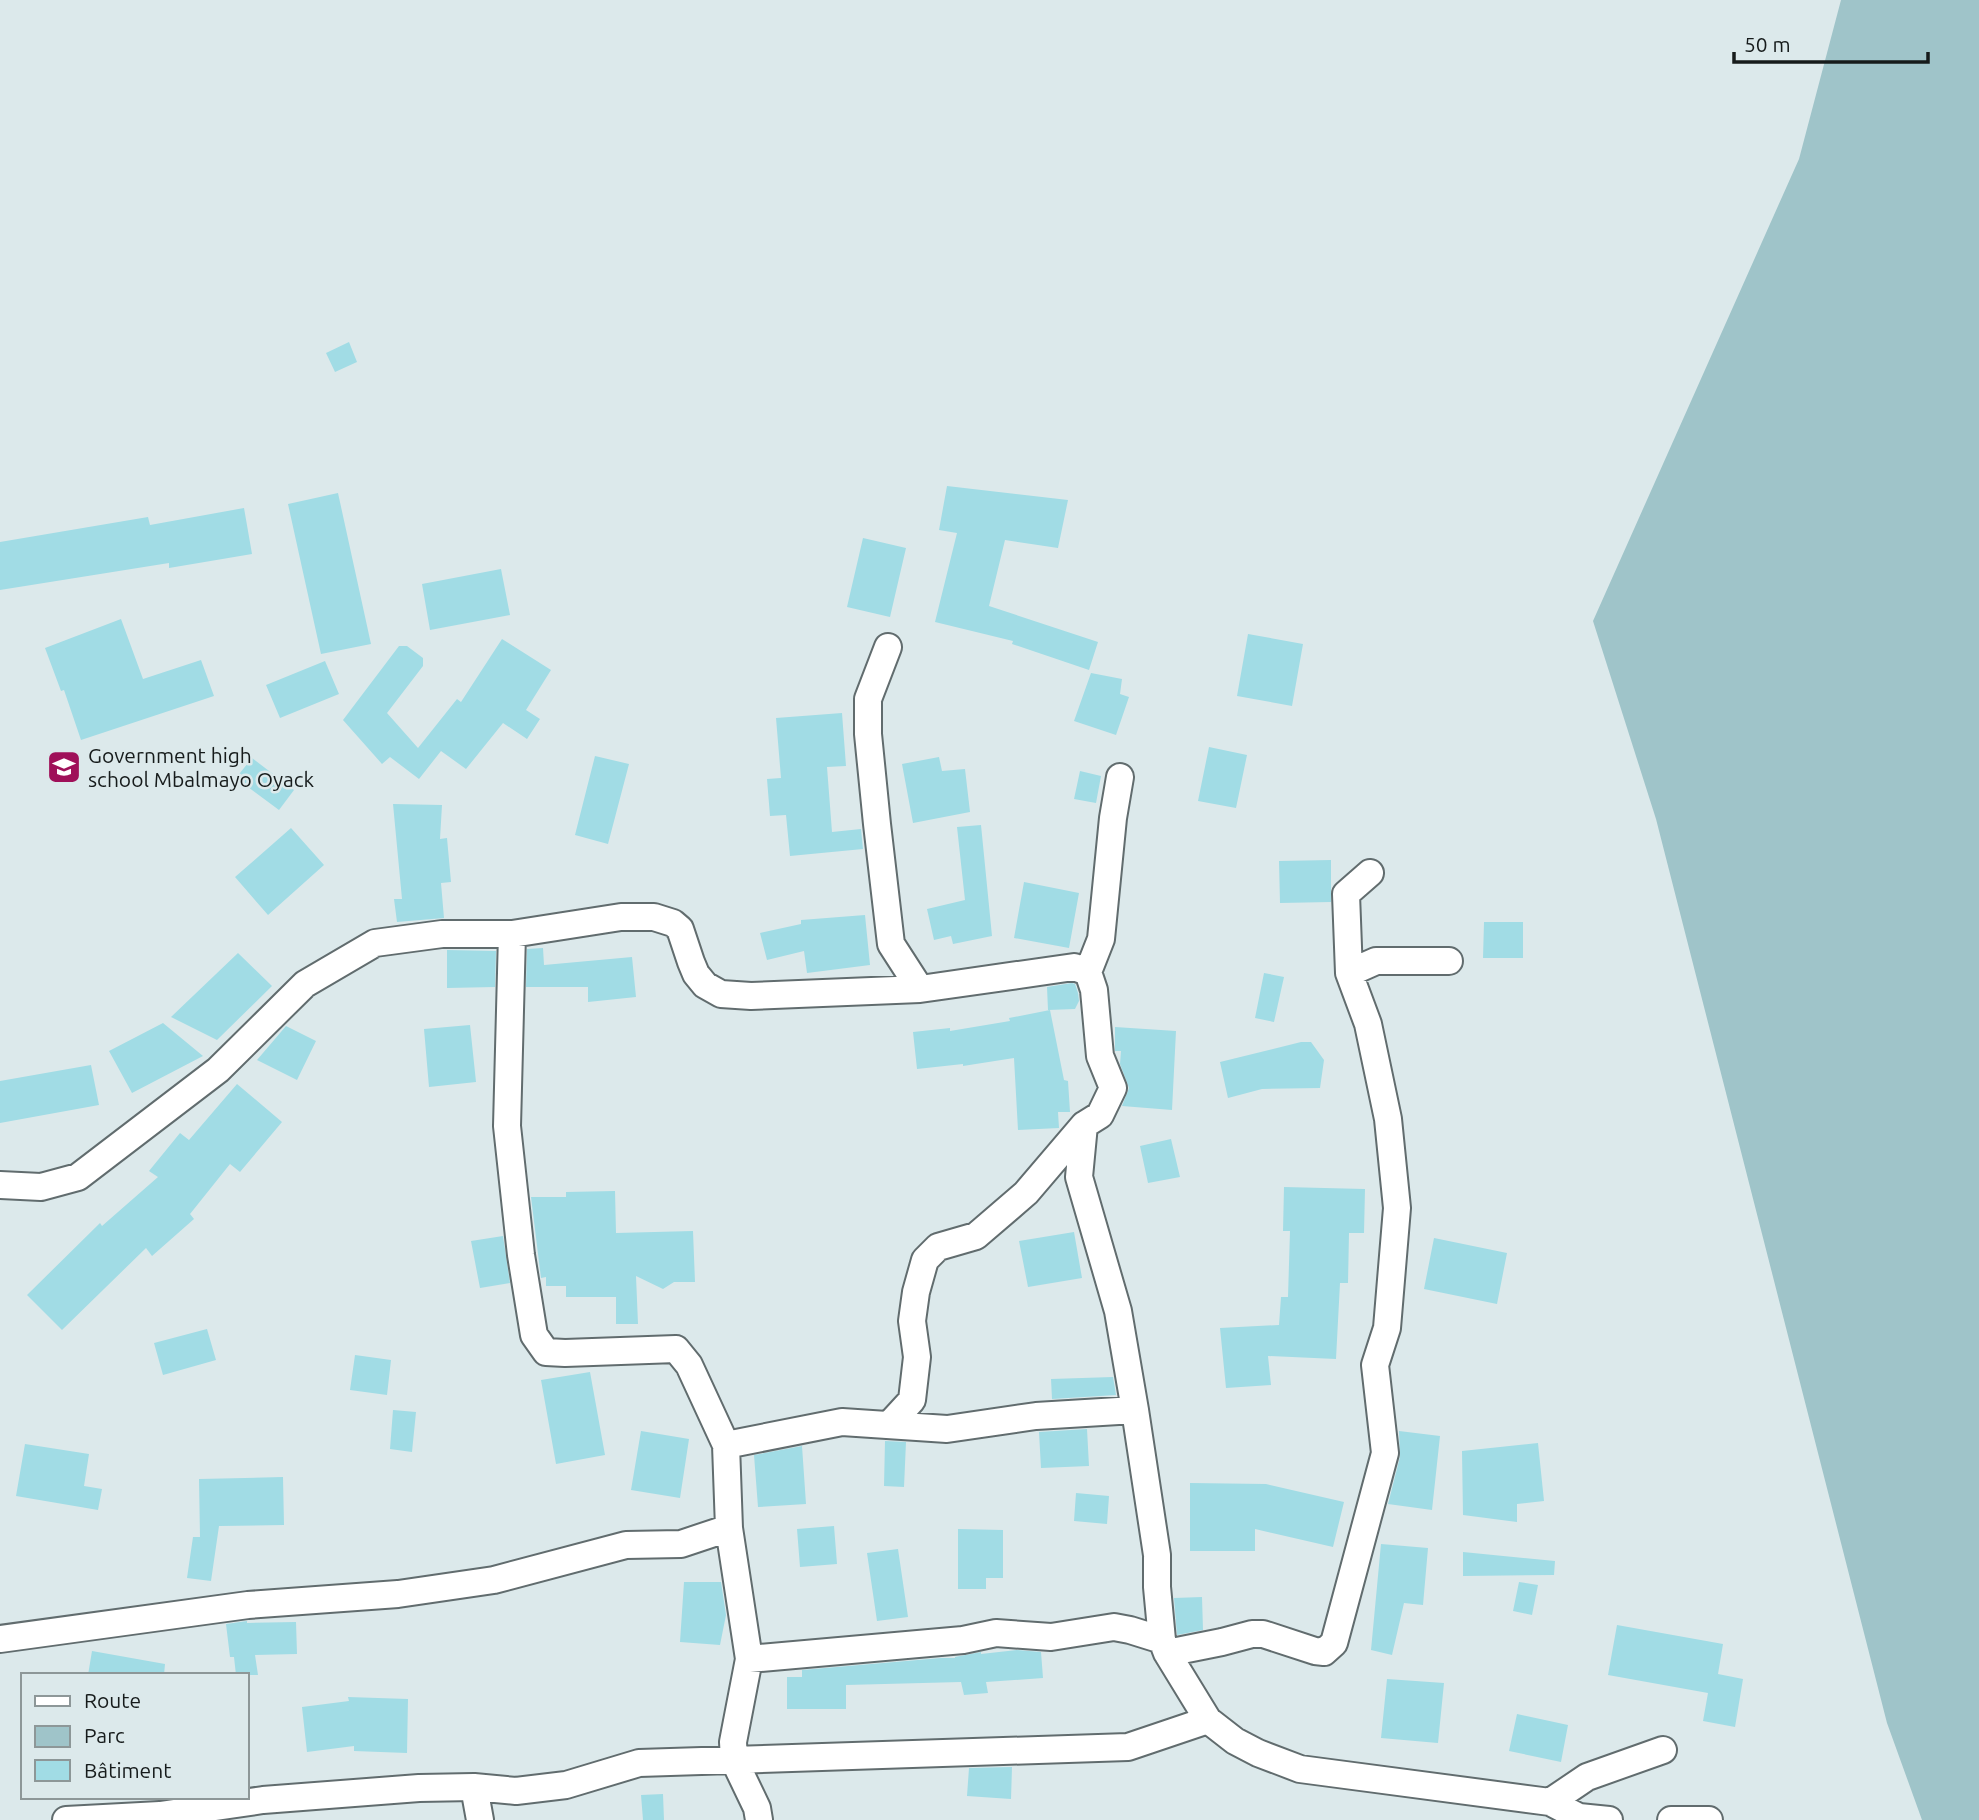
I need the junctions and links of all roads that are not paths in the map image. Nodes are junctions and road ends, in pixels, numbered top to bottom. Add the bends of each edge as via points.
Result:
1 (888, 647) dead end
2 (1120, 777) dead end
3 (1370, 873) dead end
4 (512, 934) junction
5 (1449, 961) dead end
6 (1088, 972) junction
7 (1349, 973) junction
8 (920, 989) junction
9 (1084, 1125) junction
10 (0, 1185) edge
11 (1135, 1410) junction
12 (889, 1425) junction
13 (726, 1445) junction
14 (729, 1528) junction
15 (0, 1639) edge
16 (1164, 1647) junction
17 (749, 1659) junction
18 (1208, 1720) junction
19 (1663, 1750) dead end
20 (734, 1760) junction
21 (474, 1787) junction
22 (1550, 1802) junction
23 (160, 1817) edge
24 (1579, 1818) edge
25 (66, 1820) edge
26 (480, 1820) edge
27 (759, 1820) edge
28 (1609, 1820) edge
29 (1671, 1820) edge
30 (1709, 1820) edge

1 - 8 street via 868,699 868,734 891,944
2 - 6 street via 1101,939
3 - 7 street via 1346,894
4 - 8 street via 621,917 654,917 680,929 696,974 721,994
4 - 10 street via 442,934 375,943 305,984 218,1070 78,1177 41,1186
4 - 13 street via 507,1126 534,1335 546,1352 676,1349 689,1365
5 - 7 street via 1376,961
6 - 8 street via 1074,967
6 - 9 street via 1100,1056 1113,1088 1100,1115
7 - 16 street via 1368,1024 1388,1119 1397,1208 1387,1328 1376,1366 1385,1453 1342,1616 1334,1643 1325,1652 1263,1634 1222,1643
9 - 11 street via 1079,1177 1118,1311
9 - 12 street via 1026,1193 976,1236 938,1247 925,1260 912,1321 917,1357 912,1400
11 - 12 street via 1036,1416 947,1429
11 - 16 street via 1157,1555
12 - 13 street via 842,1422
13 - 14 street
14 - 15 street via 681,1544 626,1545 494,1580 398,1594 248,1605
14 - 17 street
16 - 17 street via 1114,1627 1051,1637 996,1633 963,1640
16 - 18 street
17 - 20 street via 733,1742
18 - 20 street via 1129,1747
18 - 22 street via 1258,1754 1300,1769
19 - 22 street via 1587,1776
20 - 21 street via 639,1763 566,1785 516,1791
20 - 27 street
21 - 23 street via 263,1800
21 - 26 street
22 - 24 street
23 - 25 street
24 - 28 street
29 - 30 street

